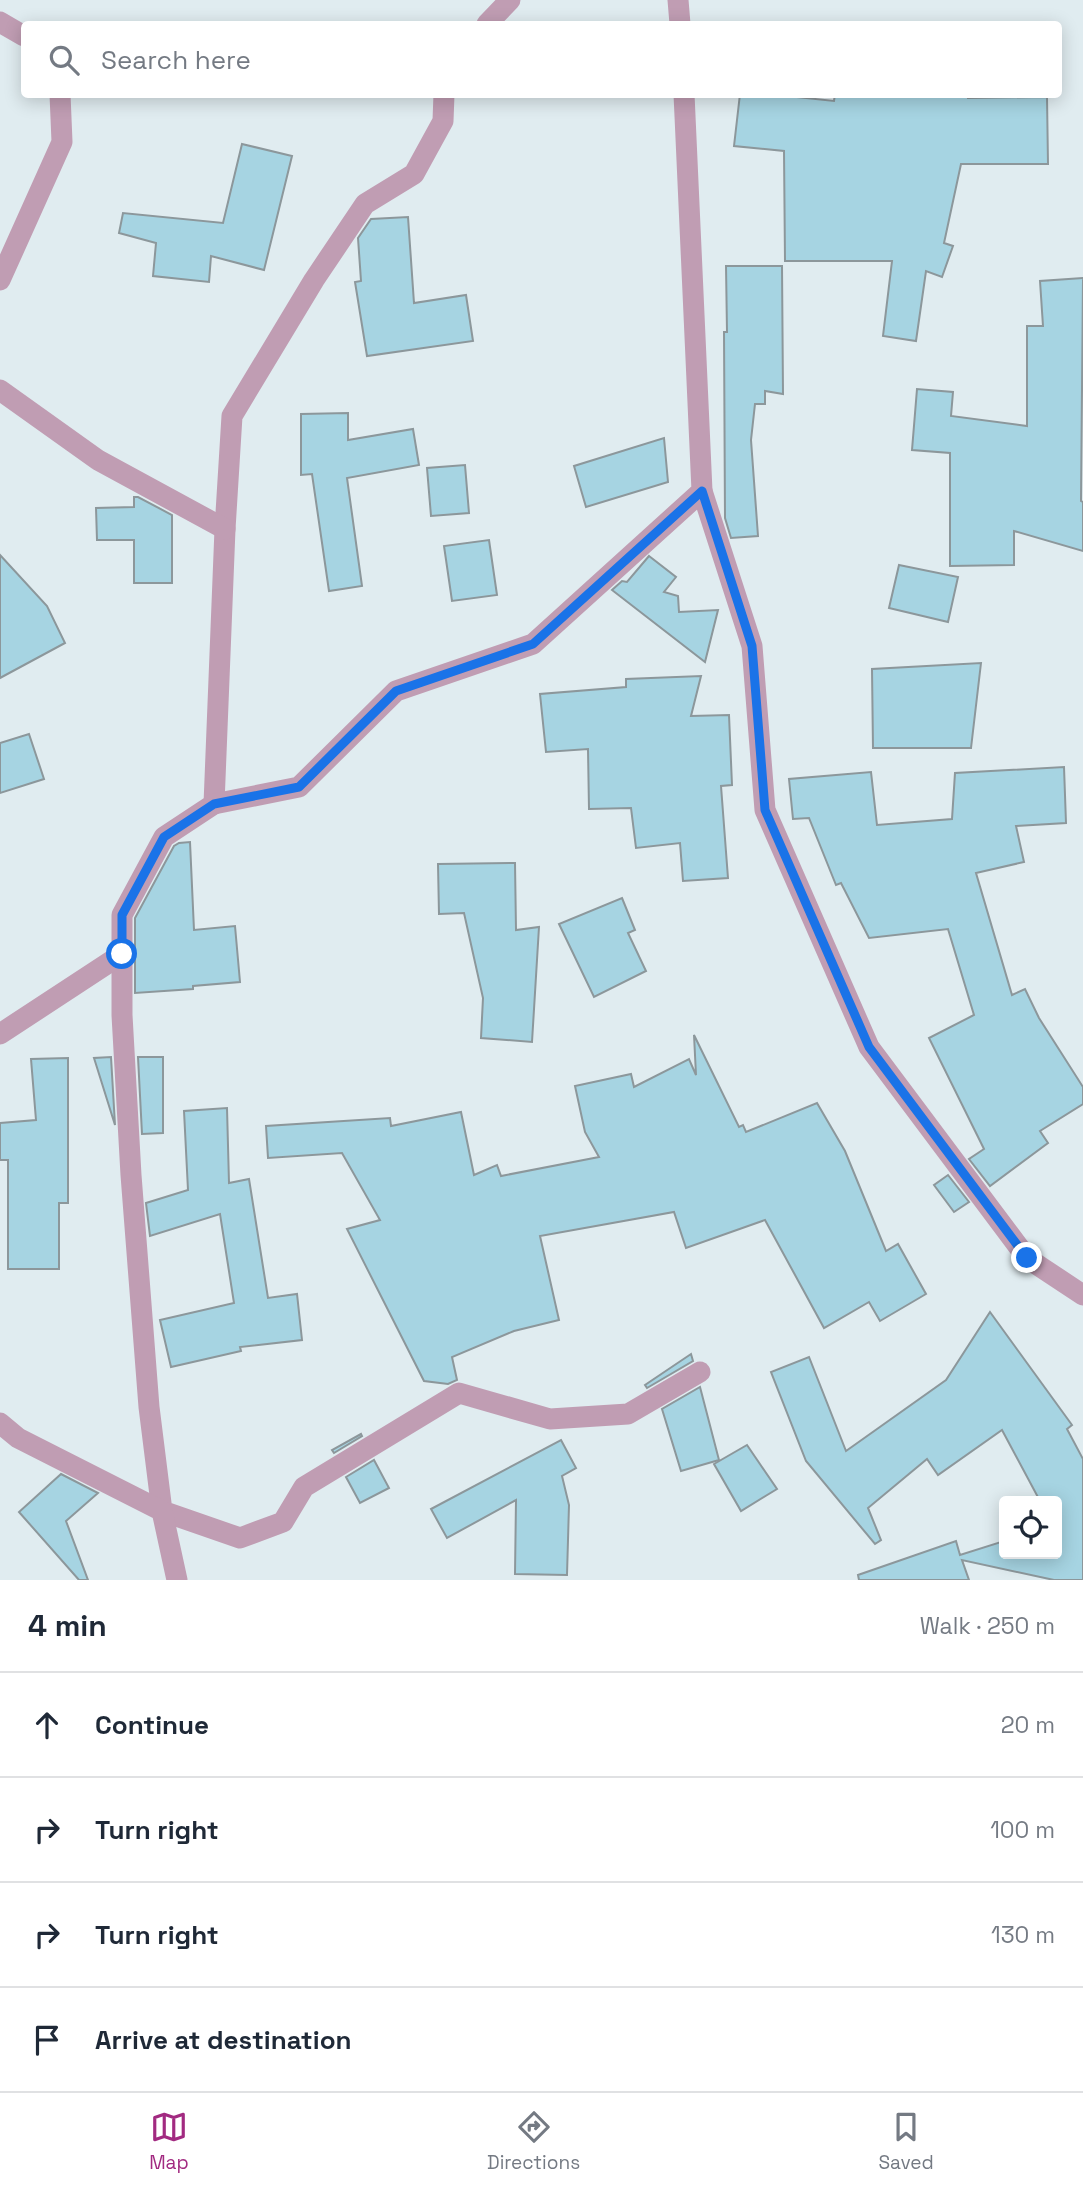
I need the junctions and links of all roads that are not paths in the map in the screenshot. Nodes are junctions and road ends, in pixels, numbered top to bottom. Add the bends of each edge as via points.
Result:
1 (510, 0) edge
2 (678, 0) edge
3 (490, 21) edge
4 (680, 21) edge
5 (0, 22) edge
6 (21, 34) edge
7 (60, 98) edge
8 (444, 98) edge
9 (684, 98) edge
10 (0, 279) edge
11 (0, 390) edge
12 (702, 491) junction
13 (225, 529) junction
14 (214, 804) junction
15 (122, 954) junction
16 (0, 1034) edge
17 (1083, 1295) edge
18 (700, 1372) dead end
19 (0, 1423) edge
20 (162, 1511) junction
21 (177, 1580) edge

1 - 3 street
2 - 4 street
5 - 6 street
7 - 10 street via 62,142
8 - 13 street via 443,121 414,174 365,204 232,416
9 - 12 street
11 - 13 street via 97,460
12 - 14 street via 533,644 396,691 299,787
12 - 17 street via 752,646 765,810 869,1047 1027,1258
13 - 14 street
14 - 15 street via 164,837 122,915
15 - 16 street
15 - 20 street via 131,1175
18 - 20 street via 628,1414 550,1419 459,1392 304,1487 283,1522 240,1538
19 - 20 street via 18,1438
20 - 21 street

